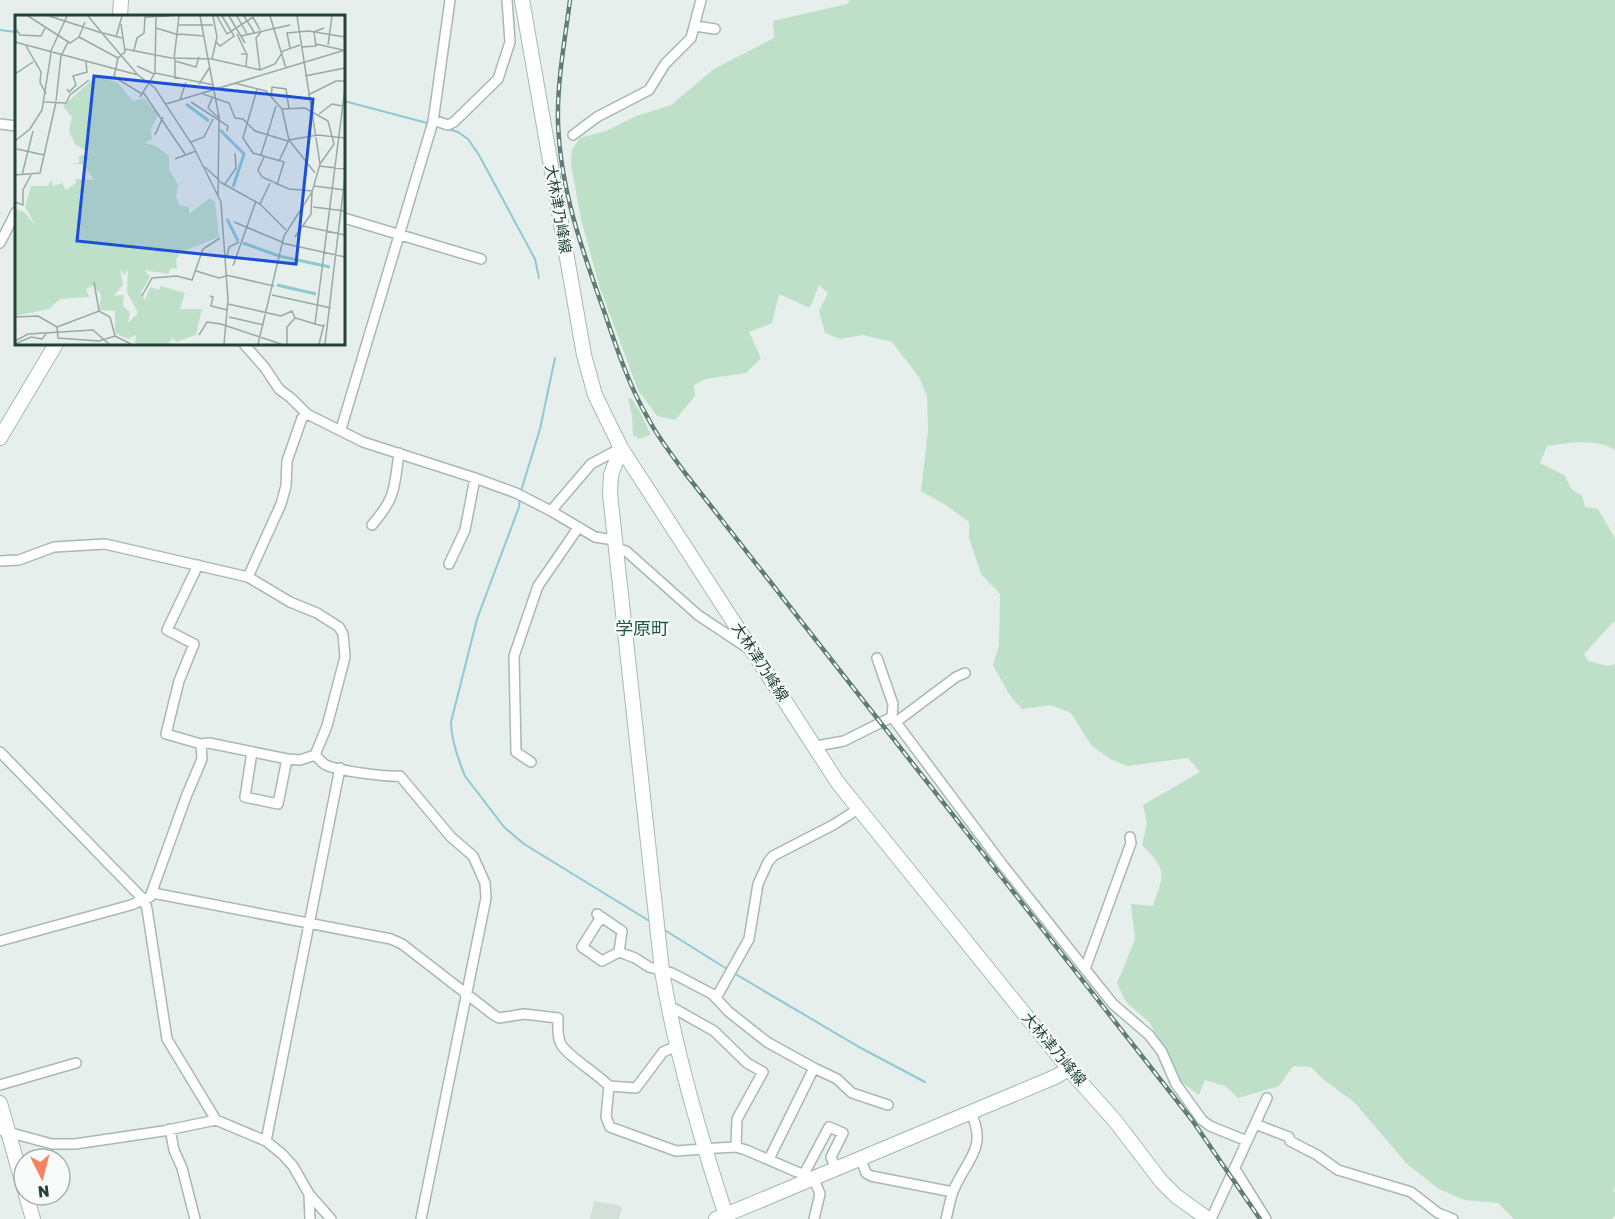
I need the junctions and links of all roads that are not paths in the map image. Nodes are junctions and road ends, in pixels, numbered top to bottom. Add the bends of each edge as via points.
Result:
1 (121, 0) edge
2 (450, 0) edge
3 (507, 0) edge
4 (522, 0) edge
5 (701, 0) edge
6 (120, 15) edge
7 (695, 26) junction
8 (715, 29) dead end
9 (432, 123) junction
10 (0, 124) edge
11 (15, 126) edge
12 (573, 135) dead end
13 (15, 214) edge
14 (345, 218) edge
15 (399, 235) junction
16 (0, 243) edge
17 (482, 259) dead end
18 (55, 345) edge
19 (245, 345) edge
20 (307, 414) junction
21 (341, 429) junction
22 (0, 438) edge
23 (621, 448) junction
24 (399, 453) junction
25 (475, 478) junction
26 (551, 511) junction
27 (372, 525) dead end
28 (578, 528) junction
29 (615, 544) junction
30 (0, 561) edge
31 (450, 564) dead end
32 (198, 565) junction
33 (248, 577) junction
34 (753, 652) junction
35 (877, 658) dead end
36 (965, 673) dead end
37 (894, 719) junction
38 (201, 744) junction
39 (816, 749) junction
40 (0, 752) edge
41 (252, 752) junction
42 (315, 755) junction
43 (287, 759) junction
44 (531, 762) dead end
45 (340, 768) junction
46 (858, 809) junction
47 (1130, 837) dead end
48 (148, 897) junction
49 (309, 925) junction
50 (0, 941) edge
51 (619, 952) junction
52 (1085, 969) junction
53 (662, 971) junction
54 (467, 995) junction
55 (716, 998) junction
56 (668, 1005) junction
57 (677, 1046) junction
58 (76, 1063) dead end
59 (814, 1068) junction
60 (1069, 1069) junction
61 (0, 1085) edge
62 (609, 1086) junction
63 (1267, 1098) dead end
64 (0, 1103) edge
65 (888, 1105) dead end
66 (971, 1113) junction
67 (216, 1120) junction
68 (1255, 1124) junction
69 (170, 1129) junction
70 (4, 1131) edge
71 (266, 1141) junction
72 (1248, 1141) junction
73 (736, 1148) junction
74 (706, 1149) junction
75 (12, 1154) edge
76 (769, 1159) junction
77 (861, 1159) junction
78 (1235, 1169) junction
79 (836, 1170) junction
80 (809, 1178) junction
81 (953, 1192) junction
82 (309, 1194) junction
83 (1436, 1216) edge
84 (723, 1218) edge
85 (195, 1219) edge
86 (310, 1219) edge
87 (331, 1219) edge
88 (421, 1219) edge
89 (814, 1219) edge
90 (946, 1219) edge
91 (1209, 1219) edge
92 (1266, 1219) edge
93 (1453, 1219) edge

1 - 6 main road
2 - 9 street
3 - 9 street via 510,42 498,79 454,122
4 - 23 main road, 大林津乃峰線 via 584,355 595,395
5 - 7 street
7 - 8 street
7 - 12 street via 691,38 665,64 649,90 597,117
9 - 15 street
10 - 11 street
13 - 16 street
14 - 15 street
15 - 17 street
15 - 21 street
18 - 22 main road
19 - 20 street via 279,389
20 - 21 street
20 - 33 street via 302,418 287,461 286,486 280,504
21 - 24 street via 363,442
23 - 26 street via 591,464
23 - 29 main road via 610,484
23 - 34 main road, 大林津乃峰線
24 - 25 street
24 - 27 street via 393,495
25 - 26 street
25 - 31 street via 465,530
26 - 28 street
28 - 29 street
28 - 44 street via 537,586 514,656 516,752
29 - 34 street via 698,615
29 - 53 main road
30 - 32 street via 19,560 54,547 105,544
32 - 33 street
32 - 38 street via 166,630 194,644 179,681 166,734
33 - 42 street via 316,613 339,627 343,634 345,657
34 - 39 main road, 大林津乃峰線
35 - 37 street via 893,704
36 - 37 street
37 - 39 street
37 - 52 street
38 - 41 street
38 - 48 street via 202,759
39 - 46 main road, 大林津乃峰線
40 - 48 street
41 - 43 street
41 - 43 street via 245,796 278,804
42 - 43 street
42 - 45 street via 325,765
45 - 49 street
45 - 54 street via 400,776 451,837 473,856 485,883 486,898
46 - 55 street via 768,862 756,893 750,939
46 - 60 main road, 大林津乃峰線
47 - 52 street via 1122,870
48 - 49 street via 158,894
48 - 50 street
48 - 67 street via 167,1039
49 - 54 street via 391,939
49 - 71 street
51 - 51 street via 602,961 582,947 598,915 622,931
51 - 53 street
52 - 72 street via 1113,1004 1149,1035 1176,1084 1202,1120
53 - 55 street
53 - 56 main road
54 - 62 street via 499,1018 524,1014 558,1018 560,1044
54 - 88 street
55 - 59 street via 767,1042
56 - 57 main road
56 - 73 street via 714,1031 747,1063 763,1072 736,1119
57 - 62 street via 663,1052 636,1088
57 - 74 main road
58 - 61 street
59 - 65 street via 837,1079 852,1093
59 - 76 street
60 - 66 main road
60 - 91 main road, 大林津乃峰線 via 1161,1180
62 - 74 street via 606,1116 610,1127 676,1151
63 - 68 street
64 - 70 main road
66 - 77 main road
66 - 81 street via 977,1132 972,1159
67 - 69 street
67 - 71 street
68 - 72 street
68 - 83 street via 1289,1137 1338,1170 1410,1192
69 - 70 street via 63,1144
69 - 85 street
70 - 75 main road
71 - 82 street via 294,1166
72 - 78 street
73 - 74 street
73 - 76 street
74 - 84 main road
76 - 80 street
77 - 79 main road
77 - 81 street via 871,1176
78 - 91 street
78 - 92 street
79 - 80 main road
79 - 80 street via 831,1157 843,1133 829,1127
80 - 84 main road
80 - 89 street via 820,1194
81 - 90 street
82 - 86 street
82 - 87 street
83 - 93 street

